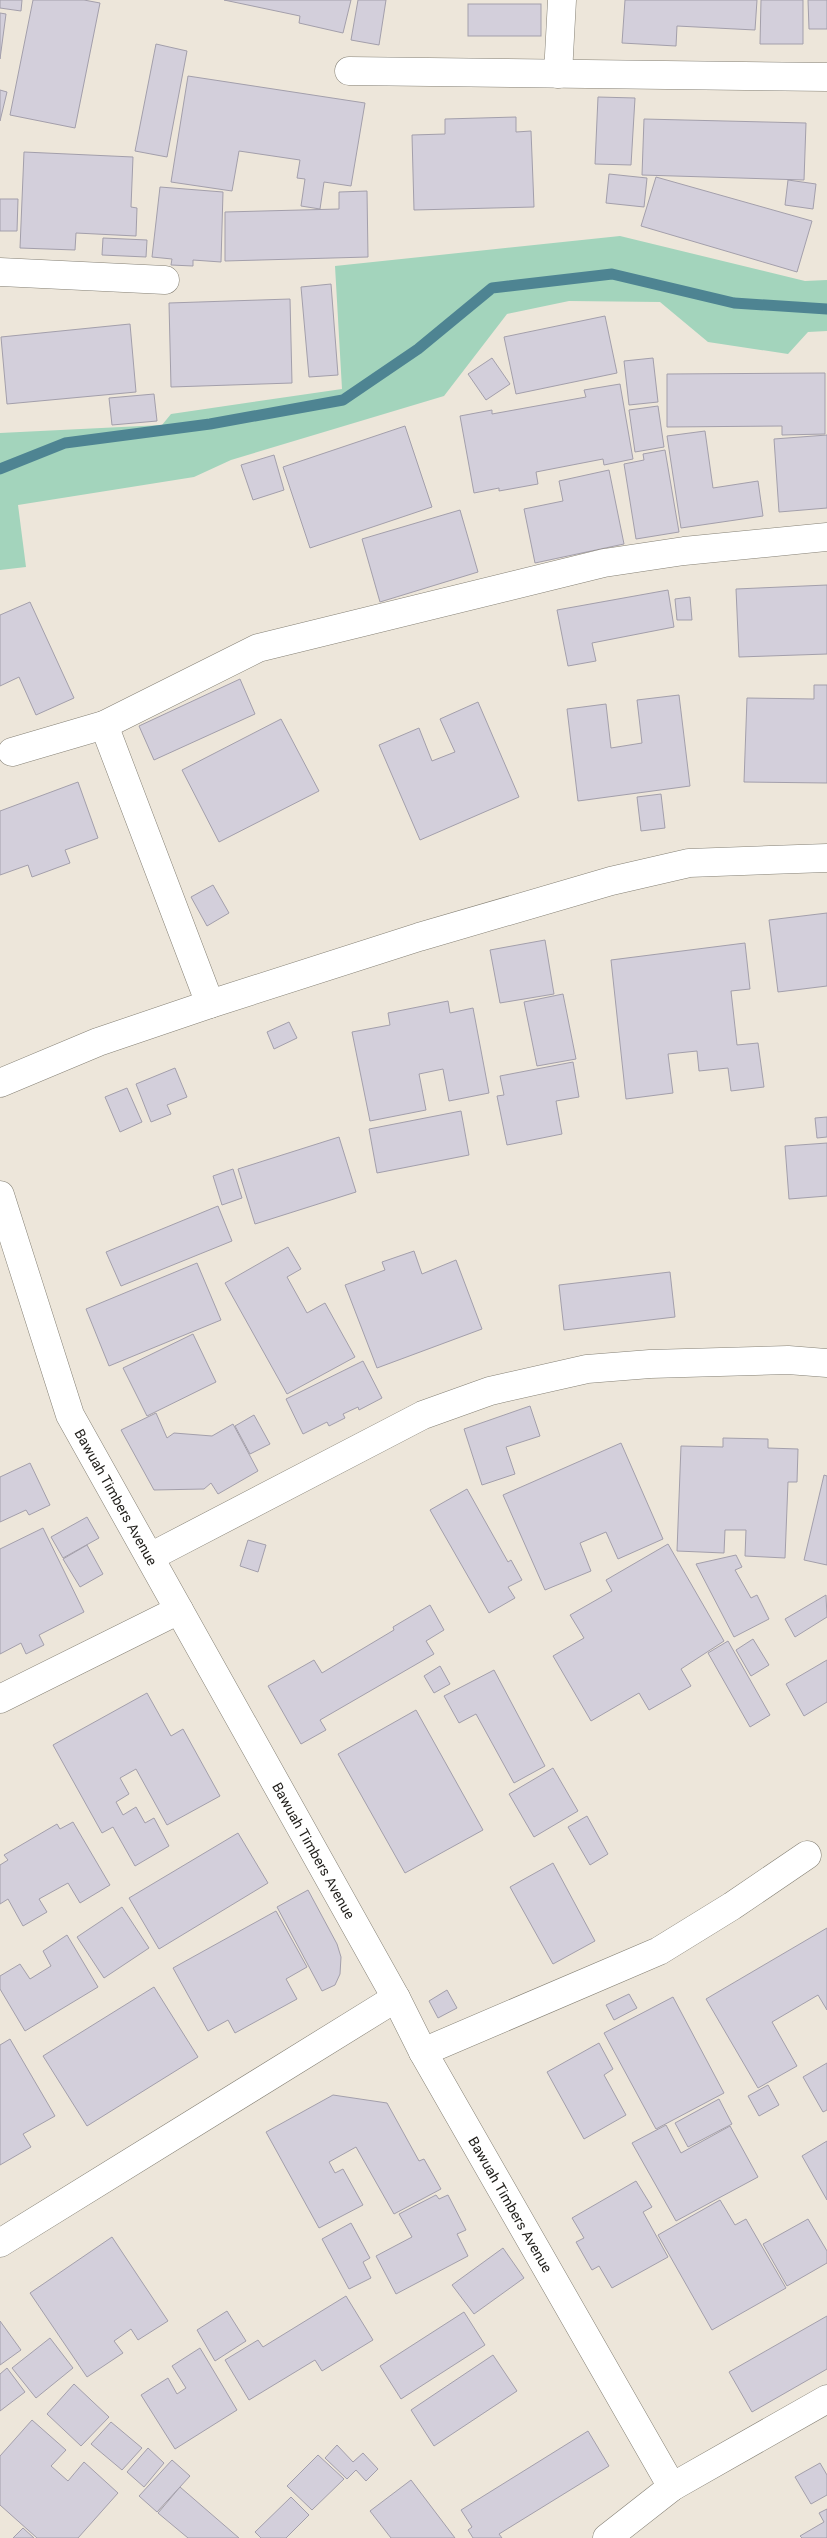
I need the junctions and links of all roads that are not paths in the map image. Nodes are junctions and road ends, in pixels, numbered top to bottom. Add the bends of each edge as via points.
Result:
1 (562, 0) edge
2 (348, 71) dead end
3 (558, 74) junction
4 (827, 77) edge
5 (0, 272) edge
6 (165, 280) dead end
7 (827, 536) edge
8 (104, 725) junction
9 (12, 752) dead end
10 (827, 858) edge
11 (210, 1004) junction
12 (0, 1083) edge
13 (0, 1194) edge
14 (827, 1363) edge
15 (150, 1557) junction
16 (179, 1610) junction
17 (0, 1699) edge
18 (807, 1855) dead end
19 (396, 1998) junction
20 (422, 2052) junction
21 (0, 2243) edge
22 (827, 2399) edge
23 (672, 2487) junction
24 (607, 2538) edge

1 - 3 street
2 - 3 street
3 - 4 street
5 - 6 street
7 - 8 street via 604,563 258,648
8 - 9 street
8 - 11 street
10 - 11 street via 689,863 611,881 419,937
11 - 12 street via 98,1042
13 - 15 street, Bawuah Timbers Avenue via 70,1415
14 - 15 street via 788,1360 587,1369 490,1391 422,1415
15 - 16 street, Bawuah Timbers Avenue
16 - 17 street
16 - 19 street, Bawuah Timbers Avenue
18 - 20 street via 659,1951
19 - 20 street, Bawuah Timbers Avenue
19 - 21 street
20 - 23 street, Bawuah Timbers Avenue
22 - 23 street
23 - 24 street

